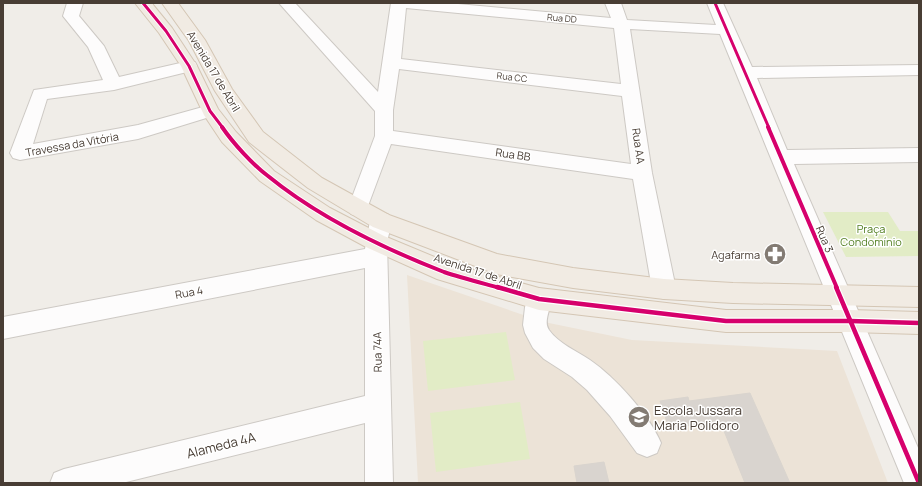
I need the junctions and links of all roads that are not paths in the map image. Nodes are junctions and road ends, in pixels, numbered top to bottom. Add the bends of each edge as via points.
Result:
1 (75, 3) edge
2 (143, 3) edge
3 (170, 3) edge
4 (287, 3) edge
5 (399, 3) edge
6 (613, 3) edge
7 (715, 3) edge
8 (621, 24) junction
9 (725, 30) junction
10 (392, 63) junction
11 (190, 66) junction
12 (919, 70) edge
13 (746, 73) junction
14 (114, 84) junction
15 (631, 91) junction
16 (210, 110) junction
17 (384, 110) junction
18 (384, 136) junction
19 (919, 154) edge
20 (780, 158) junction
21 (642, 173) junction
22 (358, 208) junction
23 (378, 240) junction
24 (664, 289) junction
25 (840, 295) junction
26 (919, 297) edge
27 (539, 299) junction
28 (850, 321) junction
29 (919, 323) edge
30 (3, 328) edge
31 (378, 406) junction
32 (647, 443) dead end
33 (64, 483) edge
34 (379, 483) edge
35 (919, 483) edge

1 - 14 street via 71,16 96,46
2 - 11 main road, Avenida 17 de Abril
3 - 22 main road, Avenida 17 de Abril via 197,40 224,90 256,137 315,183
4 - 17 street
5 - 8 street, Rua DD
5 - 10 street
6 - 8 street, Rua AA
7 - 9 street, Rua 3
8 - 9 street, Rua DD
8 - 15 street, Rua AA
9 - 13 street, Rua 3
10 - 15 street, Rua CC
10 - 17 street
11 - 14 street, Travessa da Vitória
11 - 16 main road, Avenida 17 de Abril
12 - 13 street
13 - 20 street, Rua 3
14 - 16 street, Travessa da Vitória via 40,94 20,153 138,132
15 - 21 street, Rua AA
16 - 23 main road, Avenida 17 de Abril via 229,137 267,176 323,214
17 - 18 street
18 - 21 street, Rua BB
18 - 22 street
19 - 20 street
20 - 25 street, Rua 3
21 - 24 street, Rua AA
22 - 23 main road, Avenida 17 de Abril
23 - 24 main road, Avenida 17 de Abril via 444,243 496,264 573,278
23 - 27 main road, Avenida 17 de Abril via 445,272
23 - 30 street, Rua 4
23 - 31 street, Rua 74A
24 - 25 main road, Avenida 17 de Abril
25 - 26 main road, Avenida 17 de Abril
25 - 28 street, Rua 3
27 - 28 main road, Avenida 17 de Abril via 726,321
27 - 32 street via 536,331 547,345 587,373 622,408
28 - 29 main road, Avenida 17 de Abril
28 - 35 street, Rua 3
31 - 33 street, Alameda 4A
31 - 34 street, Rua 74A

